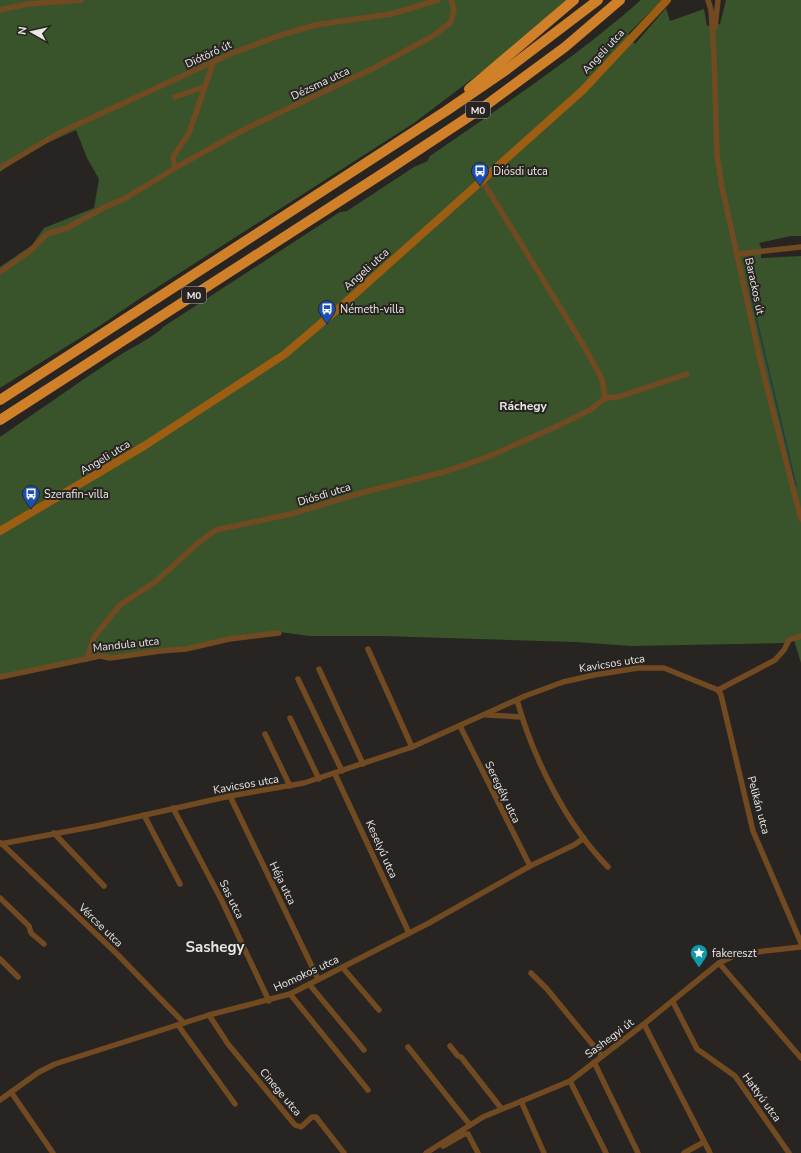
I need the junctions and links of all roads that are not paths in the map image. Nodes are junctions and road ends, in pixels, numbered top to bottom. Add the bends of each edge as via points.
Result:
1 (81, 0) edge
2 (438, 0) edge
3 (451, 0) edge
4 (574, 0) edge
5 (598, 0) edge
6 (620, 0) edge
7 (667, 0) edge
8 (708, 0) edge
9 (718, 0) edge
10 (0, 10) edge
11 (714, 54) junction
12 (213, 63) junction
13 (204, 87) junction
14 (175, 97) dead end
15 (446, 111) junction
16 (0, 168) edge
17 (175, 168) junction
18 (482, 180) junction
19 (801, 247) edge
20 (738, 254) junction
21 (0, 272) edge
22 (687, 374) dead end
23 (605, 398) junction
24 (0, 400) edge
25 (0, 420) edge
26 (801, 519) edge
27 (0, 531) edge
28 (279, 633) dead end
29 (801, 636) edge
30 (368, 648) dead end
31 (86, 659) junction
32 (319, 669) dead end
33 (0, 677) edge
34 (298, 679) dead end
35 (718, 690) junction
36 (517, 700) junction
37 (503, 707) junction
38 (486, 715) junction
39 (505, 716) junction
40 (522, 717) junction
41 (290, 718) dead end
42 (460, 726) junction
43 (264, 734) dead end
44 (412, 747) junction
45 (363, 764) junction
46 (342, 771) junction
47 (335, 774) junction
48 (319, 779) junction
49 (290, 786) junction
50 (230, 796) junction
51 (174, 808) junction
52 (144, 815) junction
53 (54, 833) junction
54 (584, 838) junction
55 (1, 844) edge
56 (530, 866) junction
57 (608, 867) dead end
58 (180, 884) dead end
59 (104, 886) dead end
60 (0, 898) edge
61 (409, 933) junction
62 (801, 943) edge
63 (44, 944) dead end
64 (801, 947) edge
65 (0, 959) edge
66 (719, 963) junction
67 (343, 968) junction
68 (531, 973) dead end
69 (18, 977) dead end
70 (318, 979) junction
71 (309, 984) junction
72 (290, 994) junction
73 (268, 1001) junction
74 (673, 1002) junction
75 (378, 1010) dead end
76 (209, 1015) junction
77 (184, 1023) junction
78 (644, 1024) junction
79 (178, 1025) junction
80 (450, 1046) dead end
81 (408, 1048) dead end
82 (364, 1050) dead end
83 (602, 1056) junction
84 (801, 1058) edge
85 (594, 1062) junction
86 (570, 1080) junction
87 (368, 1090) dead end
88 (11, 1092) junction
89 (0, 1100) edge
90 (520, 1101) junction
91 (235, 1104) dead end
92 (501, 1108) junction
93 (470, 1125) junction
94 (704, 1142) junction
95 (53, 1153) edge
96 (344, 1153) edge
97 (426, 1153) edge
98 (431, 1153) edge
99 (478, 1153) edge
100 (544, 1153) edge
101 (606, 1153) edge
102 (638, 1153) edge
103 (684, 1153) edge
104 (710, 1153) edge
105 (789, 1153) edge

1 - 10 street via 28,4
2 - 12 street, Diótörő út via 391,14 296,30 230,54
3 - 17 street, Dézsma utca via 454,10 451,22 433,36 374,68 245,129
4 - 15 highway via 456,98
5 - 15 highway, M0 via 512,66
6 - 25 highway, M0 via 565,47 485,106
7 - 18 street, Angeli utca via 583,90
8 - 11 street, Barackos út
9 - 11 street, Barackos út
11 - 20 street, Barackos út via 717,155 726,208
12 - 13 street
12 - 16 street, Diótörő út via 59,133
13 - 14 street
13 - 17 street via 189,133 173,157
15 - 24 highway, M0
17 - 21 street, Dézsma utca via 124,199 68,228 47,234 30,252
18 - 23 street via 585,348 602,379
18 - 27 street, Angeli utca via 285,354 144,446
19 - 20 street
20 - 26 street, Barackos út via 762,368
22 - 23 street, Diósdi utca via 618,397
23 - 31 street, Diósdi utca via 590,410 547,431 485,458 444,472 291,514 216,530 155,582 120,605 94,638
28 - 31 street, Mandula utca via 229,639 186,649
29 - 35 street via 789,640 775,660
30 - 44 street
31 - 33 street, Mandula utca
32 - 45 street
34 - 46 street
35 - 36 street, Kavicsos utca via 664,668 654,667 563,682
35 - 62 street, Pelikán utca via 732,737 751,825
36 - 37 street, Kavicsos utca
36 - 40 street
37 - 38 street, Kavicsos utca
37 - 39 street
38 - 39 street, Kavicsos utca
38 - 42 street, Kavicsos utca
39 - 40 street, Kavicsos utca
40 - 54 street via 542,770
41 - 48 street
42 - 44 street, Kavicsos utca
42 - 56 street, Seregély utca
43 - 49 street
44 - 45 street, Kavicsos utca
45 - 46 street, Kavicsos utca
46 - 47 street, Kavicsos utca
47 - 48 street, Kavicsos utca
47 - 61 street, Keselyű utca
48 - 49 street, Kavicsos utca
49 - 50 street, Kavicsos utca
50 - 51 street, Kavicsos utca
50 - 70 street, Héja utca
51 - 52 street, Kavicsos utca
51 - 73 street, Sas utca via 222,901
52 - 53 street, Kavicsos utca
52 - 58 street
53 - 55 street, Kavicsos utca
53 - 59 street
54 - 56 street, Homokos utca
54 - 57 street
55 - 77 street, Vércse utca via 123,960
56 - 61 street, Homokos utca
60 - 63 street
61 - 67 street, Homokos utca
64 - 66 street, Sashegyi út via 738,954
65 - 69 street
66 - 74 street, Sashegyi út
66 - 84 street
67 - 70 street, Homokos utca
67 - 75 street
68 - 83 street
70 - 71 street, Homokos utca
71 - 72 street, Homokos utca
71 - 82 street
72 - 73 street, Homokos utca
72 - 87 street
73 - 76 street, Homokos utca
74 - 78 street, Sashegyi út via 665,1004
74 - 105 street, Hattyú utca via 697,1049 735,1076
76 - 77 street, Homokos utca
76 - 96 street, Cinege utca via 228,1044 295,1125 301,1127 312,1117 316,1117
77 - 79 street, Homokos utca
78 - 83 street, Sashegyi út
78 - 94 street
79 - 88 street, Homokos utca via 55,1064
79 - 91 street
80 - 92 street
81 - 93 street
83 - 85 street, Sashegyi út
85 - 86 street, Sashegyi út
85 - 102 street
86 - 90 street, Sashegyi út
86 - 101 street
88 - 89 street, Homokos utca
88 - 95 street
90 - 92 street, Sashegyi út
90 - 100 street
92 - 93 street, Sashegyi út
93 - 97 street, Sashegyi út
94 - 103 street
94 - 104 street
98 - 99 street via 464,1134 470,1136

